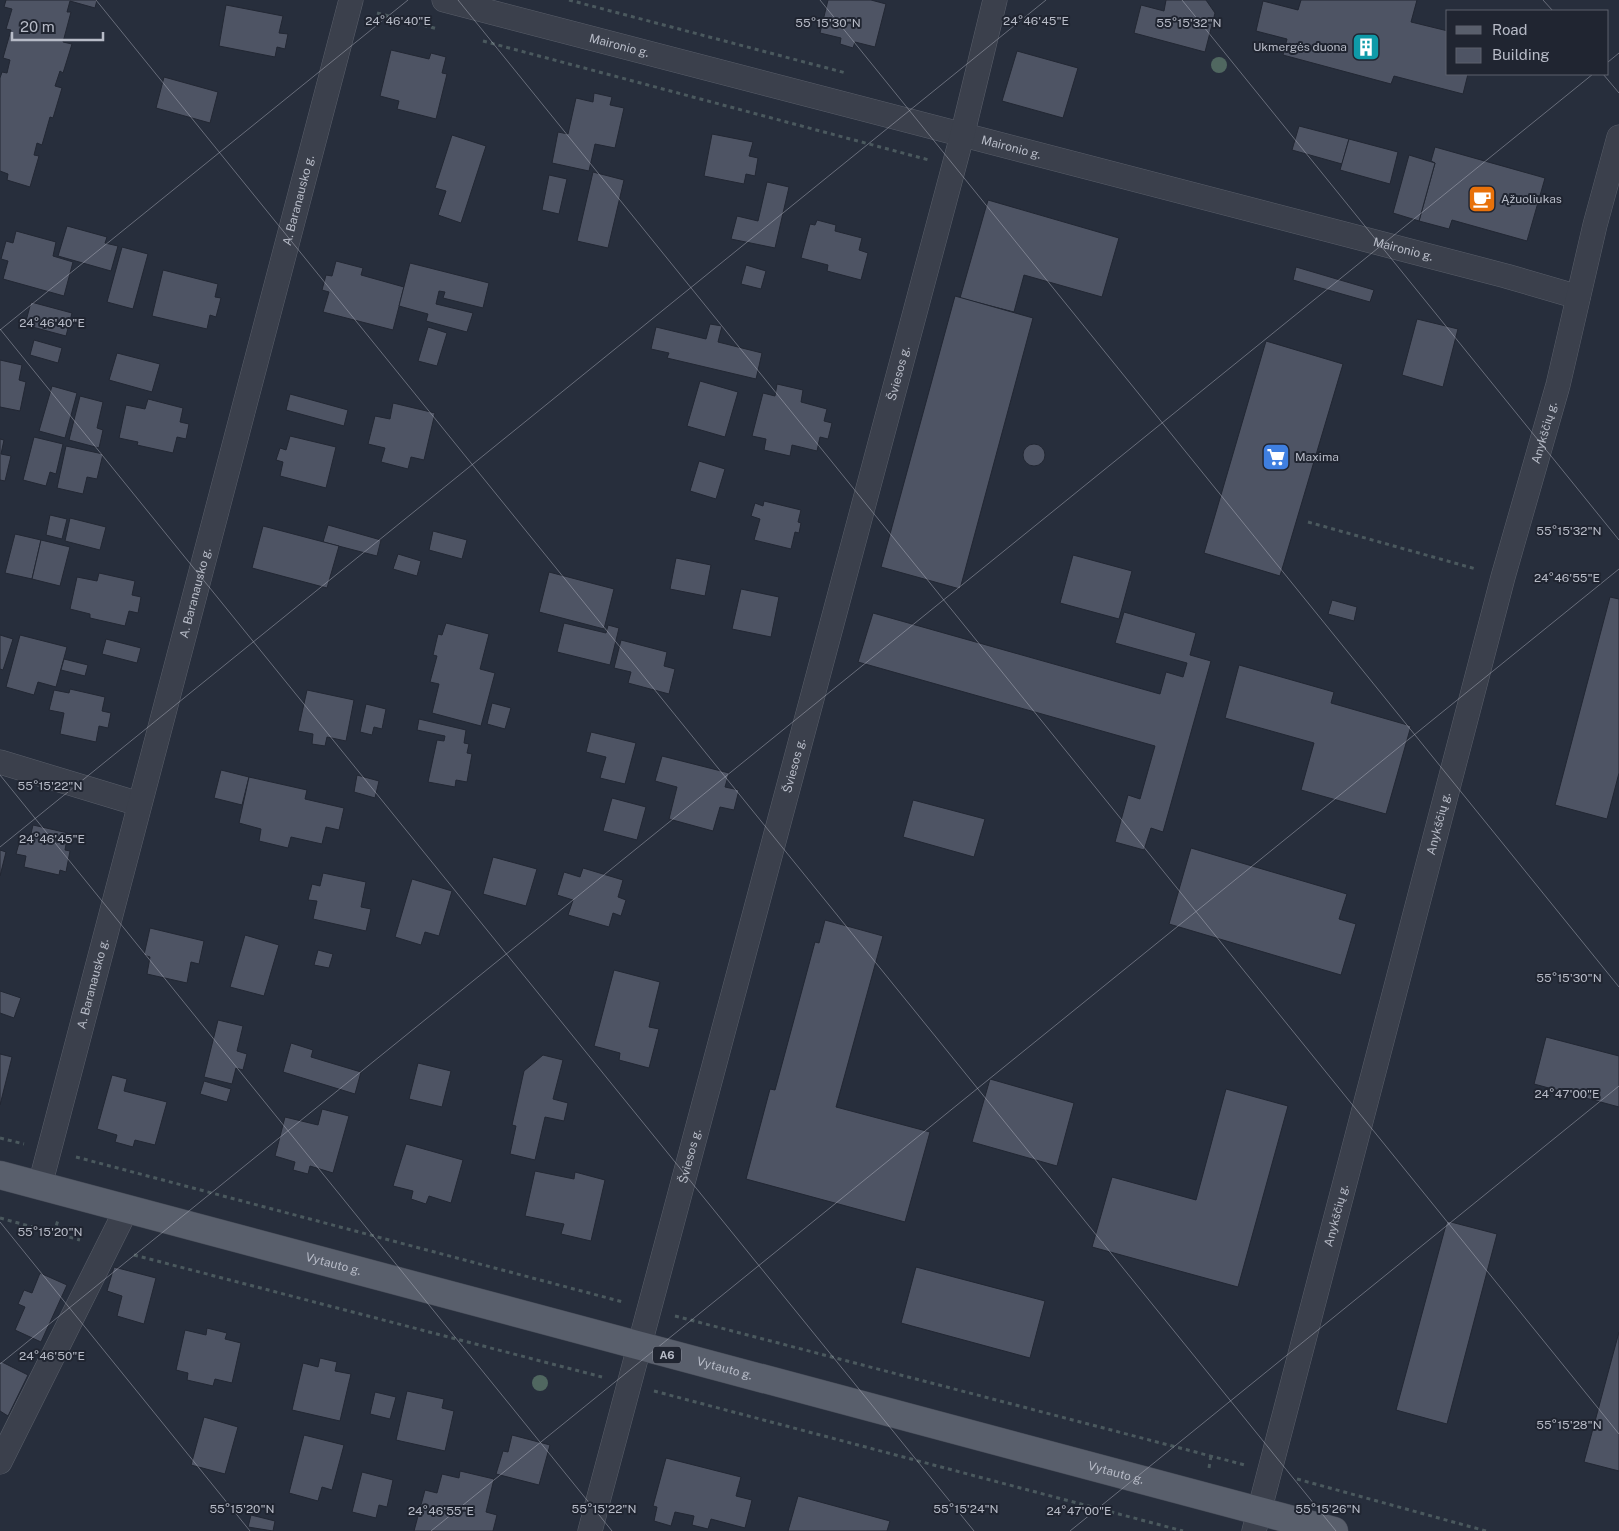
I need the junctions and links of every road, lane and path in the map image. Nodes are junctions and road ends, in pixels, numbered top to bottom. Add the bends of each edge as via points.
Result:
1 (444, 0) edge
2 (568, 0) edge
3 (995, 0) edge
4 (351, 3) edge
5 (446, 31) dead end
6 (474, 39) dead end
7 (855, 76) dead end
8 (962, 136) junction
9 (1619, 137) edge
10 (954, 167) junction
11 (1578, 298) junction
12 (1308, 522) dead end
13 (1504, 577) junction
14 (0, 762) edge
15 (139, 804) junction
16 (0, 1138) edge
17 (49, 1150) junction
18 (0, 1175) edge
19 (40, 1185) junction
20 (127, 1208) junction
21 (0, 1218) edge
22 (108, 1248) junction
23 (648, 1309) junction
24 (638, 1347) junction
25 (629, 1384) junction
26 (0, 1462) edge
27 (1269, 1471) junction
28 (1256, 1521) edge
29 (590, 1531) edge
30 (1183, 1531) edge
31 (1334, 1531) edge
32 (1486, 1531) edge

1 - 8 street, Maironio g.
2 - 7 path
3 - 8 street, Šviesos g.
4 - 5 path
4 - 15 street, A. Baranausko g.
6 - 10 path
8 - 10 street, Šviesos g.
8 - 11 street, Maironio g. via 1506,276
9 - 11 street, Anykščių g.
10 - 23 street, Šviesos g.
11 - 13 street, Anykščių g. via 1558,385
12 - 13 path
13 - 27 street, Anykščių g.
14 - 15 street
15 - 17 street, A. Baranausko g.
16 - 17 path
17 - 19 street, A. Baranausko g.
17 - 23 path
18 - 19 main road, Vytauto g. / A6
19 - 20 main road, Vytauto g. / A6
20 - 22 street
20 - 24 main road, Vytauto g. / A6
21 - 22 path
22 - 25 path
22 - 26 street
23 - 24 street, Šviesos g.
23 - 27 path
24 - 25 street, Šviesos g.
24 - 28 main road, Vytauto g. / A6
25 - 29 street, Šviesos g.
25 - 30 path
27 - 28 street, Anykščių g.
27 - 32 path
28 - 31 main road, Vytauto g. / A6

